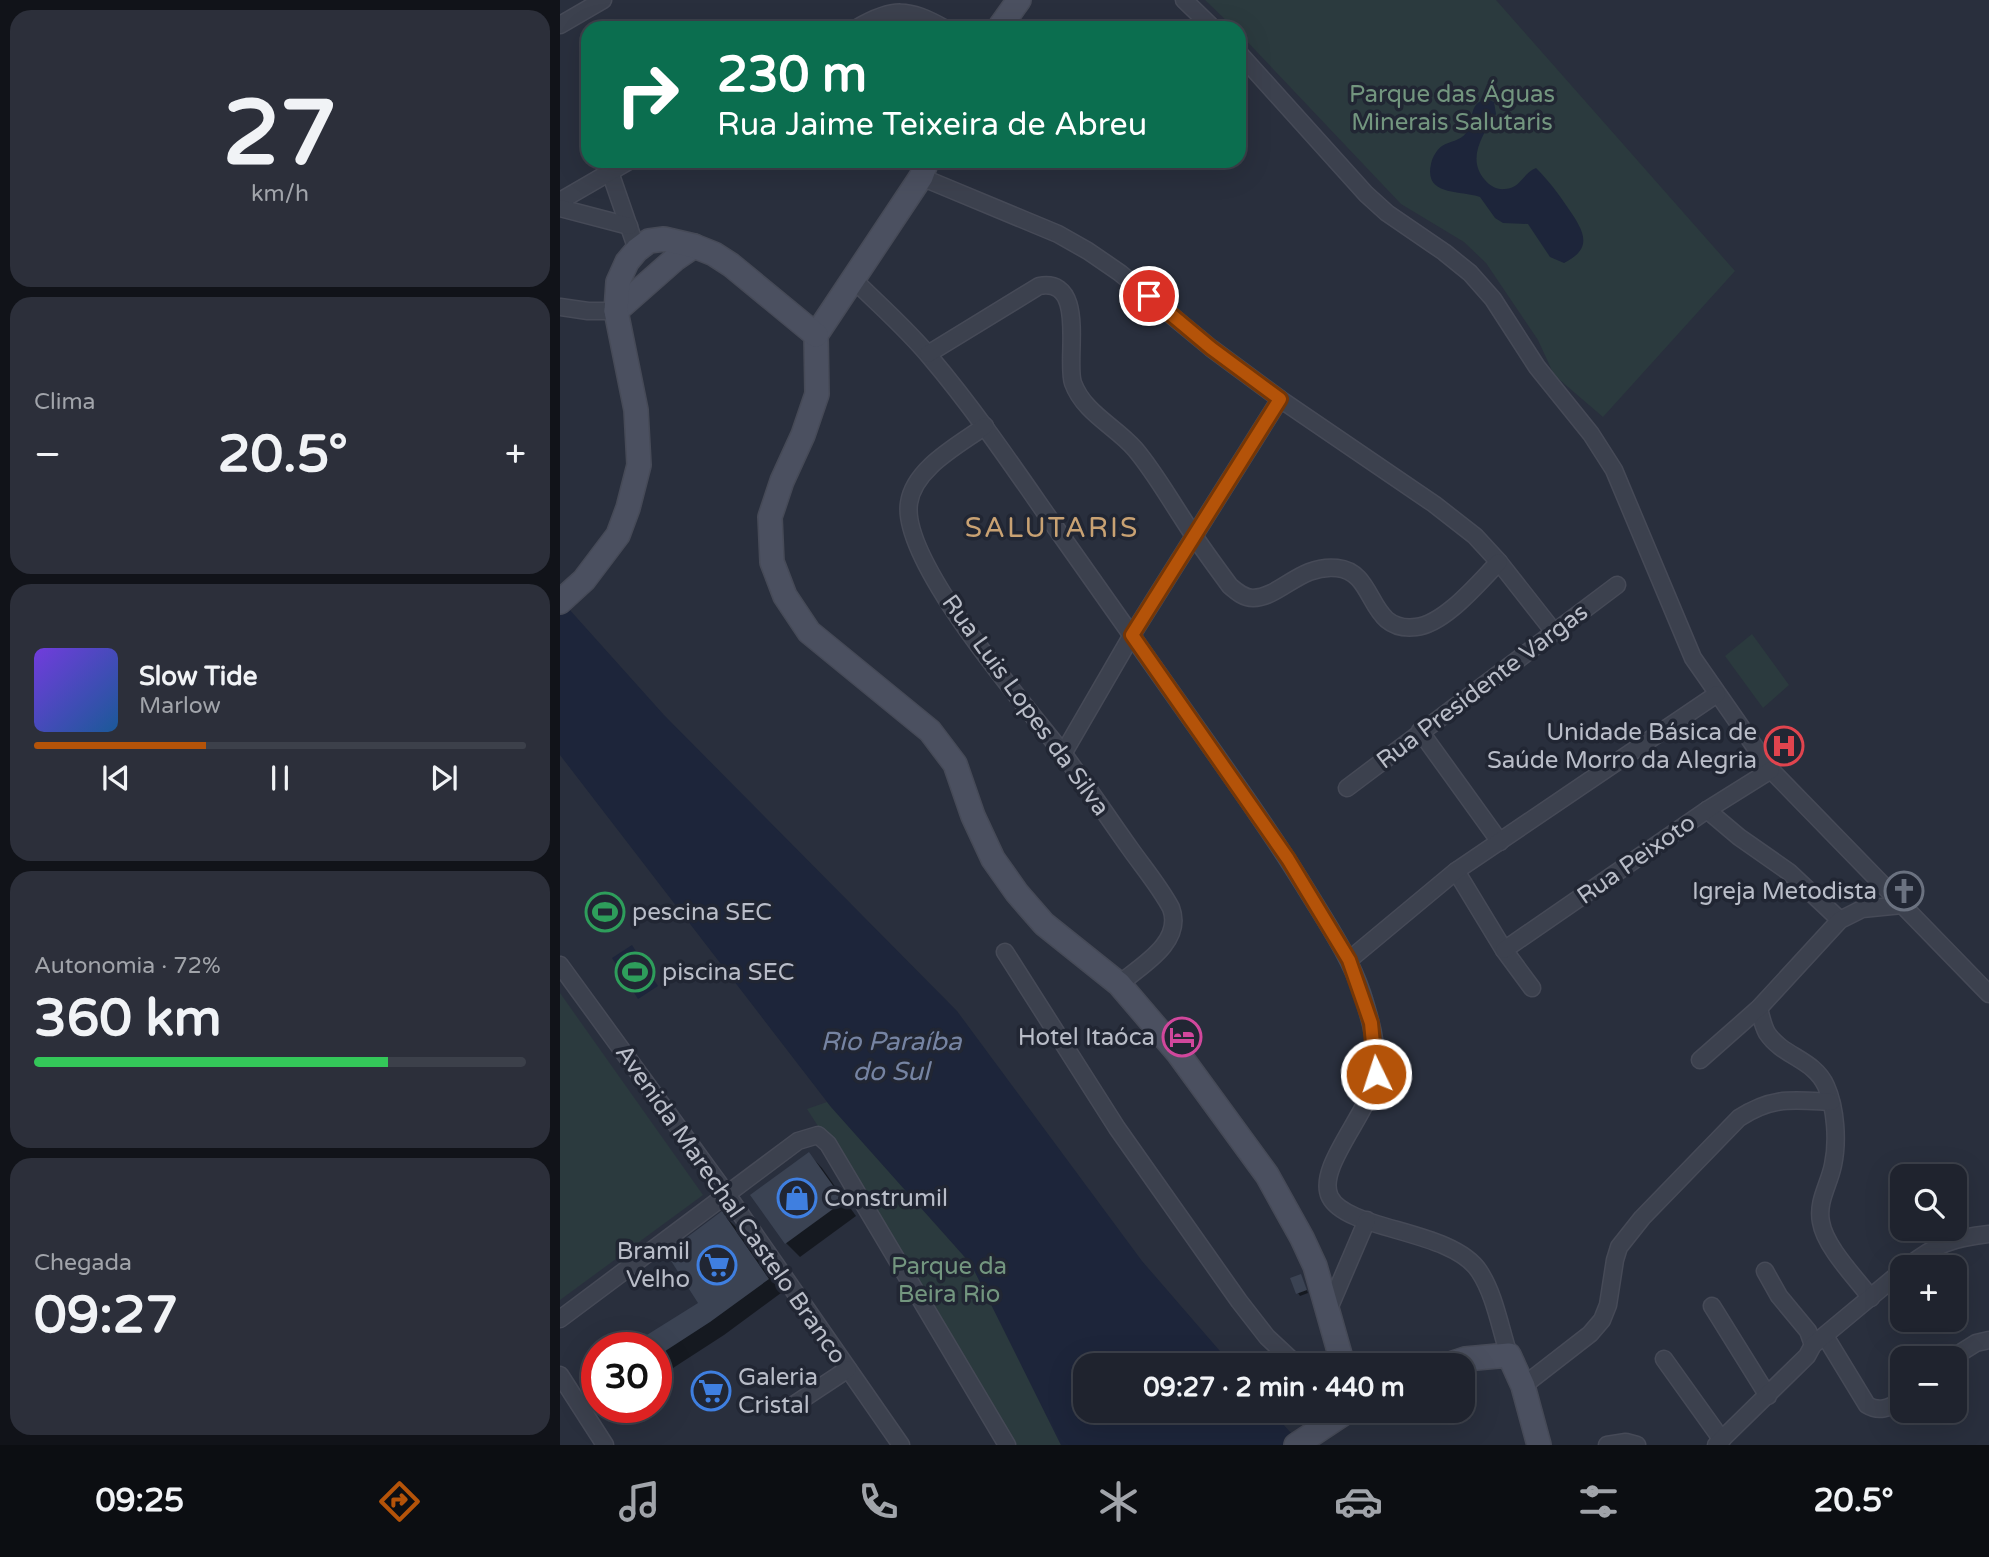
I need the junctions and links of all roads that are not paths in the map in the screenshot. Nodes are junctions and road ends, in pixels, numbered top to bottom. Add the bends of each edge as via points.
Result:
1 (603, 0) edge
2 (1019, 0) edge
3 (1184, 0) edge
4 (869, 21) edge
5 (931, 21) edge
6 (1004, 21) edge
7 (1206, 21) edge
8 (560, 25) edge
9 (1246, 61) edge
10 (617, 168) edge
11 (924, 169) edge
12 (610, 172) junction
13 (560, 201) edge
14 (560, 208) edge
15 (629, 226) junction
16 (694, 246) junction
17 (637, 250) junction
18 (853, 279) junction
19 (560, 307) edge
20 (615, 311) junction
21 (816, 335) junction
22 (928, 354) junction
23 (1280, 399) junction
24 (985, 426) junction
25 (1194, 536) junction
26 (1499, 562) junction
27 (1617, 585) dead end
28 (560, 602) edge
29 (1554, 632) junction
30 (1132, 635) junction
31 (1717, 694) junction
32 (1420, 731) junction
33 (1063, 754) junction
34 (1771, 770) junction
35 (1347, 788) dead end
36 (1707, 810) junction
37 (1500, 842) junction
38 (1456, 872) junction
39 (1902, 905) junction
40 (1840, 920) junction
41 (1504, 950) junction
42 (1005, 952) dead end
43 (1349, 960) junction
44 (560, 965) edge
45 (1119, 984) junction
46 (1532, 988) dead end
47 (1989, 994) edge
48 (1759, 1008) junction
49 (1700, 1060) dead end
50 (1831, 1102) junction
51 (726, 1193) junction
52 (1367, 1220) junction
53 (1989, 1234) edge
54 (1924, 1255) edge
55 (1765, 1271) dead end
56 (1890, 1281) edge
57 (1871, 1298) junction
58 (1713, 1306) dead end
59 (1328, 1311) junction
60 (560, 1319) edge
61 (1819, 1340) junction
62 (1989, 1340) edge
63 (1967, 1349) edge
64 (1284, 1353) edge
65 (1340, 1353) edge
66 (1509, 1355) junction
67 (1475, 1358) edge
68 (1664, 1359) dead end
69 (848, 1369) junction
70 (561, 1378) edge
71 (1523, 1386) junction
72 (1768, 1396) junction
73 (792, 1406) dead end
74 (1890, 1406) edge
75 (1331, 1423) edge
76 (1719, 1442) edge
77 (605, 1445) edge
78 (901, 1445) edge
79 (1007, 1445) edge
80 (1296, 1445) edge
81 (1539, 1445) edge
82 (1607, 1445) edge
83 (1637, 1445) edge

1 - 8 street
2 - 6 main road
3 - 7 street
4 - 5 street via 905,12
9 - 31 street via 1366,194 1444,251 1493,299 1614,470 1693,658
10 - 12 street
11 - 18 main road
11 - 23 street via 1088,251
12 - 13 street
12 - 15 street
14 - 15 street
15 - 17 street
16 - 17 main road via 664,239 649,241
16 - 20 main road
16 - 21 main road via 730,265
17 - 20 main road via 618,282
18 - 21 main road
18 - 22 street
19 - 20 street
20 - 28 main road via 636,410 639,466 618,535 584,580
21 - 45 main road via 817,394 771,517 772,562 778,580 809,632 943,746 955,764 993,859 1017,893 1044,924
22 - 24 street
22 - 25 street via 1028,291 1046,285 1061,292 1072,317 1070,370 1080,398 1134,448
23 - 25 street
23 - 26 street via 1434,504
24 - 30 street
24 - 33 street, Rua Luis Lopes da Silva via 940,458 921,478 909,501 911,531 947,599 982,651
25 - 26 street via 1240,595 1252,598 1310,570 1339,568 1363,583 1378,612 1389,622 1404,627 1419,627 1453,608
25 - 30 street
26 - 29 street
27 - 29 street, Rua Presidente Vargas
29 - 32 street, Rua Presidente Vargas
30 - 33 street
30 - 43 street via 1288,859
31 - 34 street
31 - 37 street
32 - 35 street, Rua Presidente Vargas
32 - 37 street
33 - 45 street, Rua Luis Lopes da Silva via 1174,914 1163,947
34 - 36 street, Rua Peixoto
34 - 39 street
36 - 40 street via 1798,880
36 - 41 street, Rua Peixoto
37 - 38 street
38 - 41 street
38 - 43 street
39 - 40 street via 1862,909
39 - 47 street
40 - 48 street
41 - 46 street
42 - 64 street via 1117,1128 1239,1301
43 - 52 street via 1371,1023 1376,1074 1357,1122 1327,1174 1327,1187 1340,1209
44 - 51 street, Avenida Marechal Castelo Branco
45 - 59 main road via 1178,1053 1267,1175 1315,1266
48 - 49 street
48 - 50 street via 1768,1034 1777,1045 1812,1065
50 - 57 street via 1836,1142 1821,1198 1821,1223
50 - 71 street via 1771,1102 1739,1118 1619,1247 1602,1320
51 - 60 street
51 - 69 street, Avenida Marechal Castelo Branco
51 - 79 street via 798,1141 818,1135 828,1144
52 - 59 street
52 - 66 street via 1426,1239 1469,1260 1480,1272 1492,1300
53 - 54 street via 1960,1237
55 - 61 street via 1779,1296
56 - 57 street
57 - 61 street
58 - 72 street
59 - 65 main road
61 - 72 street
61 - 74 street via 1867,1405 1877,1410
62 - 63 street
66 - 67 main road
66 - 71 main road
68 - 76 street
69 - 73 street
69 - 78 street, Avenida Marechal Castelo Branco
70 - 77 street
71 - 81 main road
72 - 76 street
75 - 80 main road
82 - 83 street

